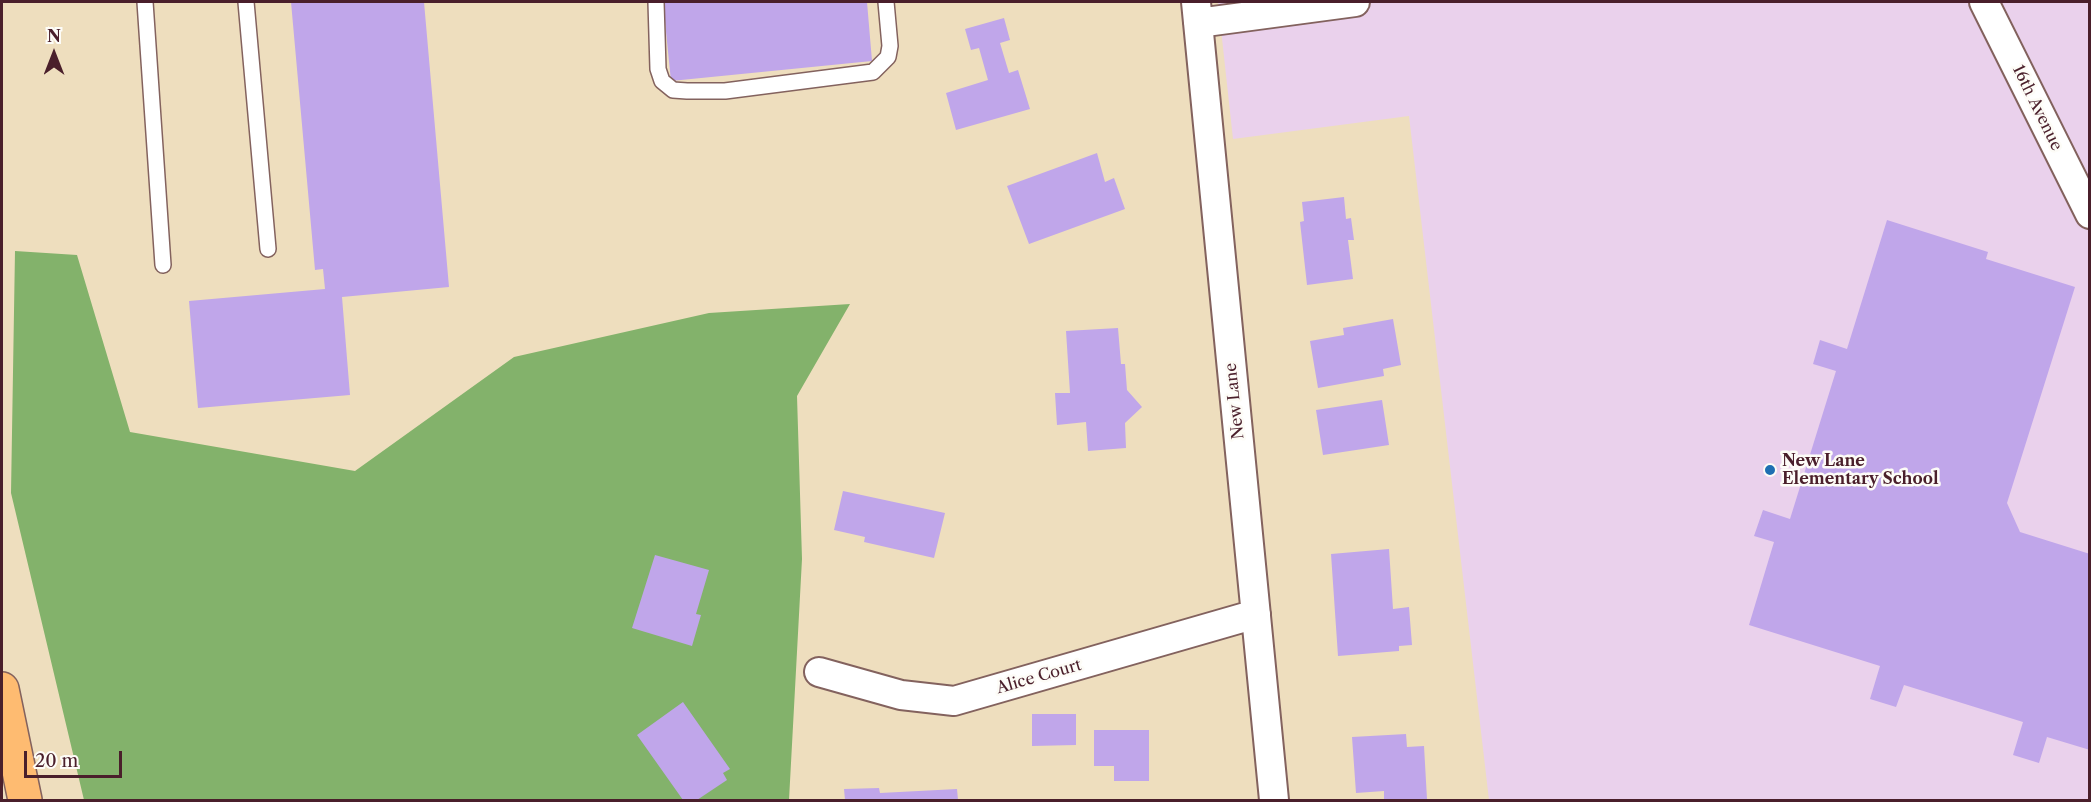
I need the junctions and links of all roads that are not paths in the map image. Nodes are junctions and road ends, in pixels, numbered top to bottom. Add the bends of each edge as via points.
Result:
1 (145, 2) edge
2 (246, 2) edge
3 (656, 2) edge
4 (886, 2) edge
5 (1355, 2) edge
6 (1984, 2) edge
7 (1197, 12) edge
8 (2090, 214) edge
9 (268, 249) dead end
10 (163, 265) dead end
11 (1256, 614) junction
12 (819, 672) dead end
13 (2, 690) edge
14 (25, 801) edge
15 (1274, 801) edge

1 - 10 lane
2 - 9 lane
3 - 4 lane via 658,69 662,81 673,90 725,91 873,72 888,57
5 - 7 street
6 - 8 street, 16th Avenue
7 - 11 street, New Lane
11 - 12 street, Alice Court via 954,701 901,694
11 - 15 street, New Lane
13 - 14 highway

